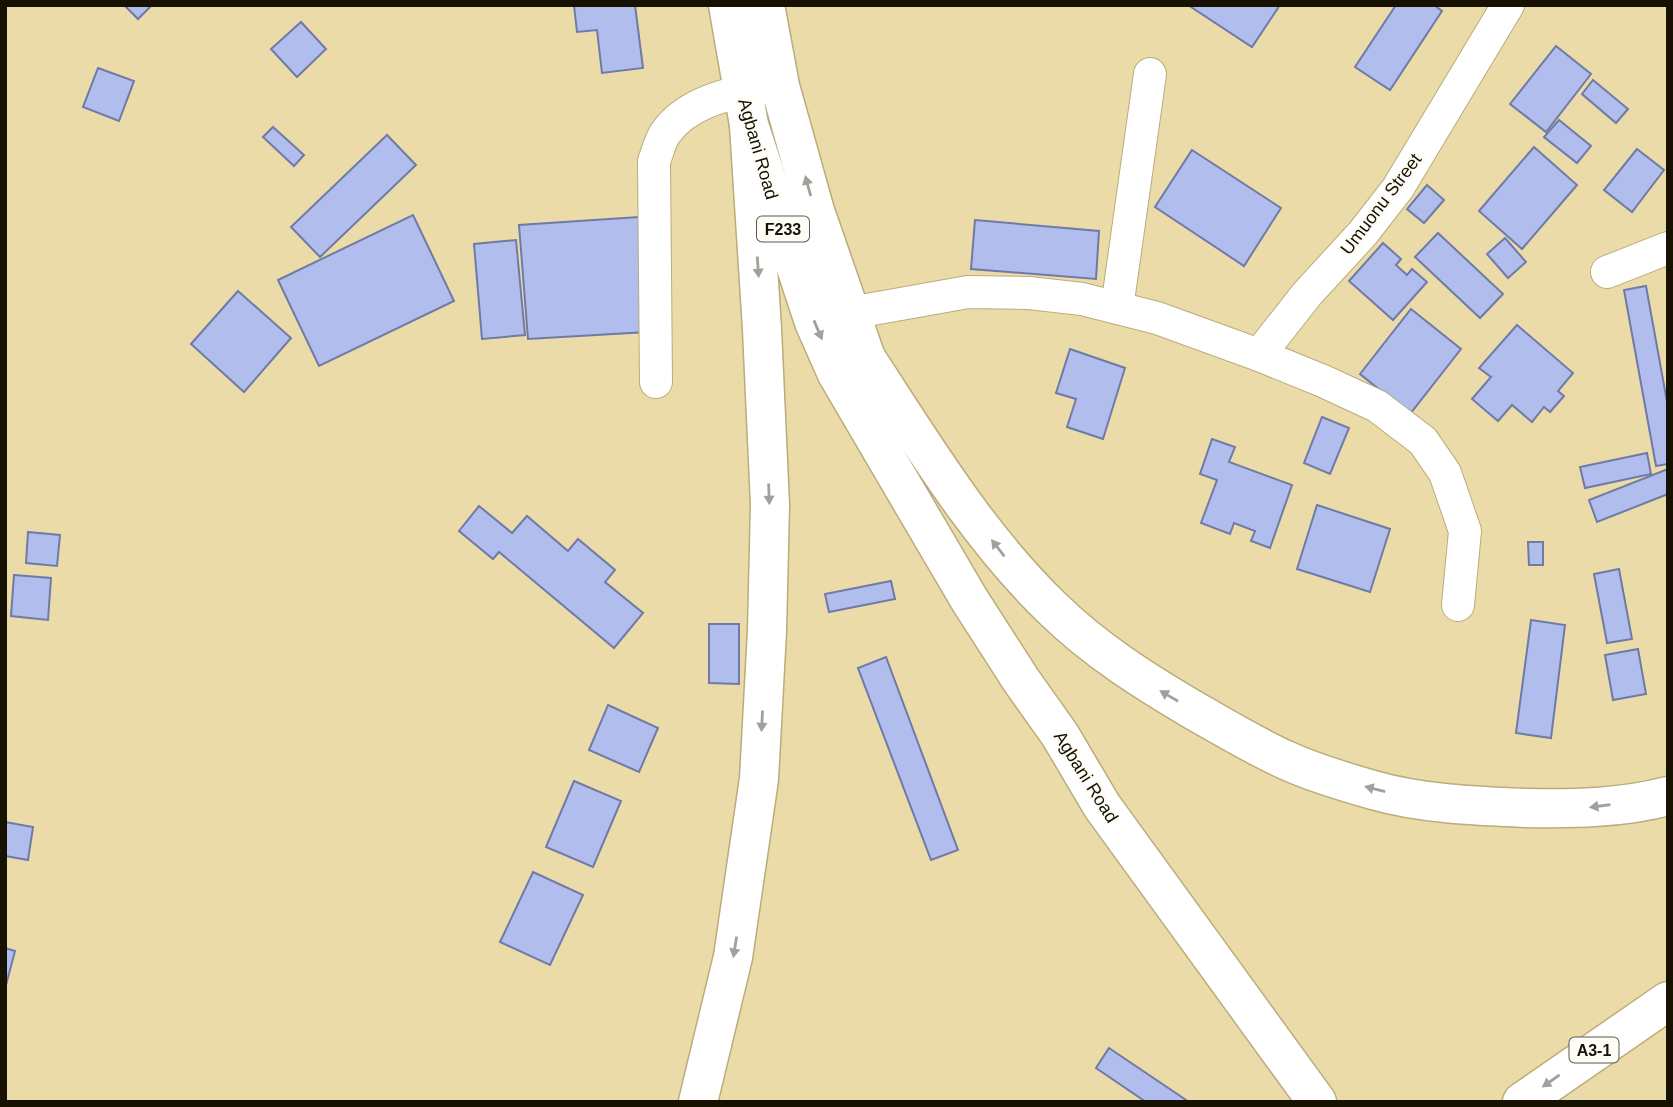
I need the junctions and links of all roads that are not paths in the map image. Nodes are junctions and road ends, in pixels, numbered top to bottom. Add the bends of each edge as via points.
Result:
1 (728, 5) edge
2 (765, 5) edge
3 (1508, 5) edge
4 (1150, 74) dead end
5 (780, 86) junction
6 (745, 108) junction
7 (1668, 248) edge
8 (1606, 272) dead end
9 (1116, 308) junction
10 (850, 313) junction
11 (1259, 355) junction
12 (866, 358) junction
13 (656, 382) dead end
14 (875, 440) junction
15 (1458, 605) dead end
16 (1668, 796) edge
17 (1668, 1001) edge
18 (698, 1102) edge
19 (1317, 1102) edge
20 (1522, 1102) edge

1 - 6 main road, Agbani Road / F233
2 - 5 main road, Agbani Road / F233
3 - 11 street, Umuonu Street via 1398,188
4 - 9 street
5 - 6 street
10 -> 5 main road, Agbani Road / F233
6 - 13 street via 687,110 665,132 654,161
6 -> 14 main road, Agbani Road / F233 via 814,322 836,373
6 -> 18 main road via 770,505 765,671 759,779 733,957
7 - 8 street
9 - 10 street via 1029,293 968,292
9 - 11 street
10 - 12 main road, Agbani Road / F233
11 - 15 street via 1377,406 1423,441 1445,473 1465,531
12 - 14 main road, Agbani Road / F233
16 -> 12 main road via 1579,810 1465,806 1376,790 1289,762 1214,722 1136,676 1052,608 1009,563 972,514
14 - 19 main road, Agbani Road via 969,599 1102,806
17 -> 20 main road, A3-1

